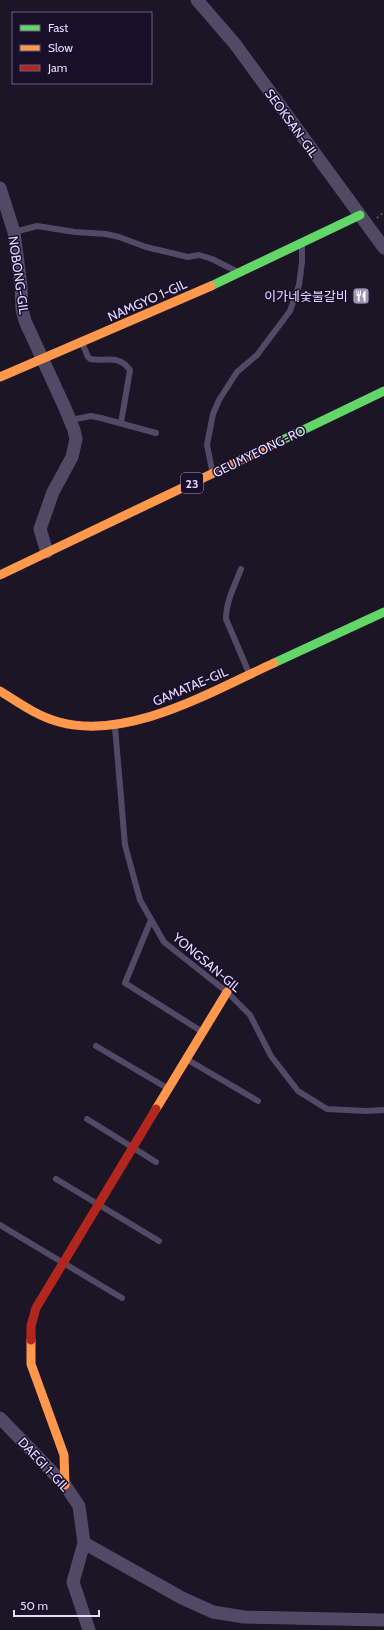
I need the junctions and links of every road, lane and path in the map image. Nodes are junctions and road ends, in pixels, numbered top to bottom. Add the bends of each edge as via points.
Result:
1 (196, 0) edge
2 (0, 188) edge
3 (360, 215) junction
4 (14, 232) junction
5 (302, 241) junction
6 (384, 248) edge
7 (239, 272) junction
8 (82, 344) junction
9 (42, 360) junction
10 (0, 378) edge
11 (384, 391) edge
12 (71, 420) junction
13 (121, 423) junction
14 (156, 433) dead end
15 (212, 473) junction
16 (47, 552) junction
17 (241, 569) dead end
18 (0, 575) edge
19 (384, 612) edge
20 (249, 674) junction
21 (0, 691) edge
22 (115, 724) junction
23 (151, 920) junction
24 (227, 992) junction
25 (203, 1032) junction
26 (96, 1046) dead end
27 (187, 1059) junction
28 (169, 1089) junction
29 (258, 1102) dead end
30 (384, 1110) edge
31 (87, 1119) dead end
32 (133, 1148) junction
33 (156, 1162) dead end
34 (56, 1179) dead end
35 (98, 1204) junction
36 (0, 1225) edge
37 (159, 1240) dead end
38 (63, 1262) junction
39 (122, 1298) dead end
40 (0, 1418) edge
41 (66, 1485) junction
42 (84, 1543) junction
43 (384, 1620) edge
44 (89, 1630) edge

1 - 3 street, SEOKSAN-GIL via 235,44
2 - 4 street, NOBONG-GIL
3 - 5 street, NAMGYO 1-GIL
3 - 6 street, SEOKSAN-GIL
4 - 7 lane via 37,226 106,234 188,257 199,255
4 - 9 street, NOBONG-GIL via 22,309
5 - 7 street, NAMGYO 1-GIL
5 - 15 lane via 300,276 290,311 257,355 237,372 213,414 207,445
7 - 8 street, NAMGYO 1-GIL
8 - 9 street, NAMGYO 1-GIL
8 - 13 lane via 90,359 118,360 130,370
9 - 10 street, NAMGYO 1-GIL
9 - 12 street
11 - 15 street, GEUMYEONG-RO / 23
12 - 13 lane via 91,416
12 - 16 street via 76,446 53,492 40,529
13 - 14 lane
15 - 16 street, GEUMYEONG-RO / 23
16 - 18 street, GEUMYEONG-RO / 23
17 - 20 lane via 228,604 226,619
19 - 20 street, GAMATAE-GIL
20 - 22 street, GAMATAE-GIL via 152,717
21 - 22 street, GAMATAE-GIL via 25,707 60,722
22 - 23 lane, YONGSAN-GIL via 125,844 140,900
23 - 24 lane, YONGSAN-GIL via 168,946
23 - 25 lane via 125,983
24 - 25 street
24 - 30 lane, YONGSAN-GIL via 250,1015 271,1056 298,1091 327,1109
25 - 27 street
26 - 28 lane
27 - 28 street
27 - 29 lane
28 - 32 street
31 - 32 lane
32 - 33 lane
32 - 35 street
34 - 35 lane
35 - 37 lane
35 - 38 street
36 - 38 lane
38 - 39 lane
38 - 41 street via 33,1316 31,1364 64,1455
40 - 41 street, DAEGI 1-GIL
41 - 42 street, DAEGI 1-GIL via 79,1506
42 - 43 street via 182,1598 213,1612 244,1617
42 - 44 street, DAEGI 1-GIL via 73,1582

